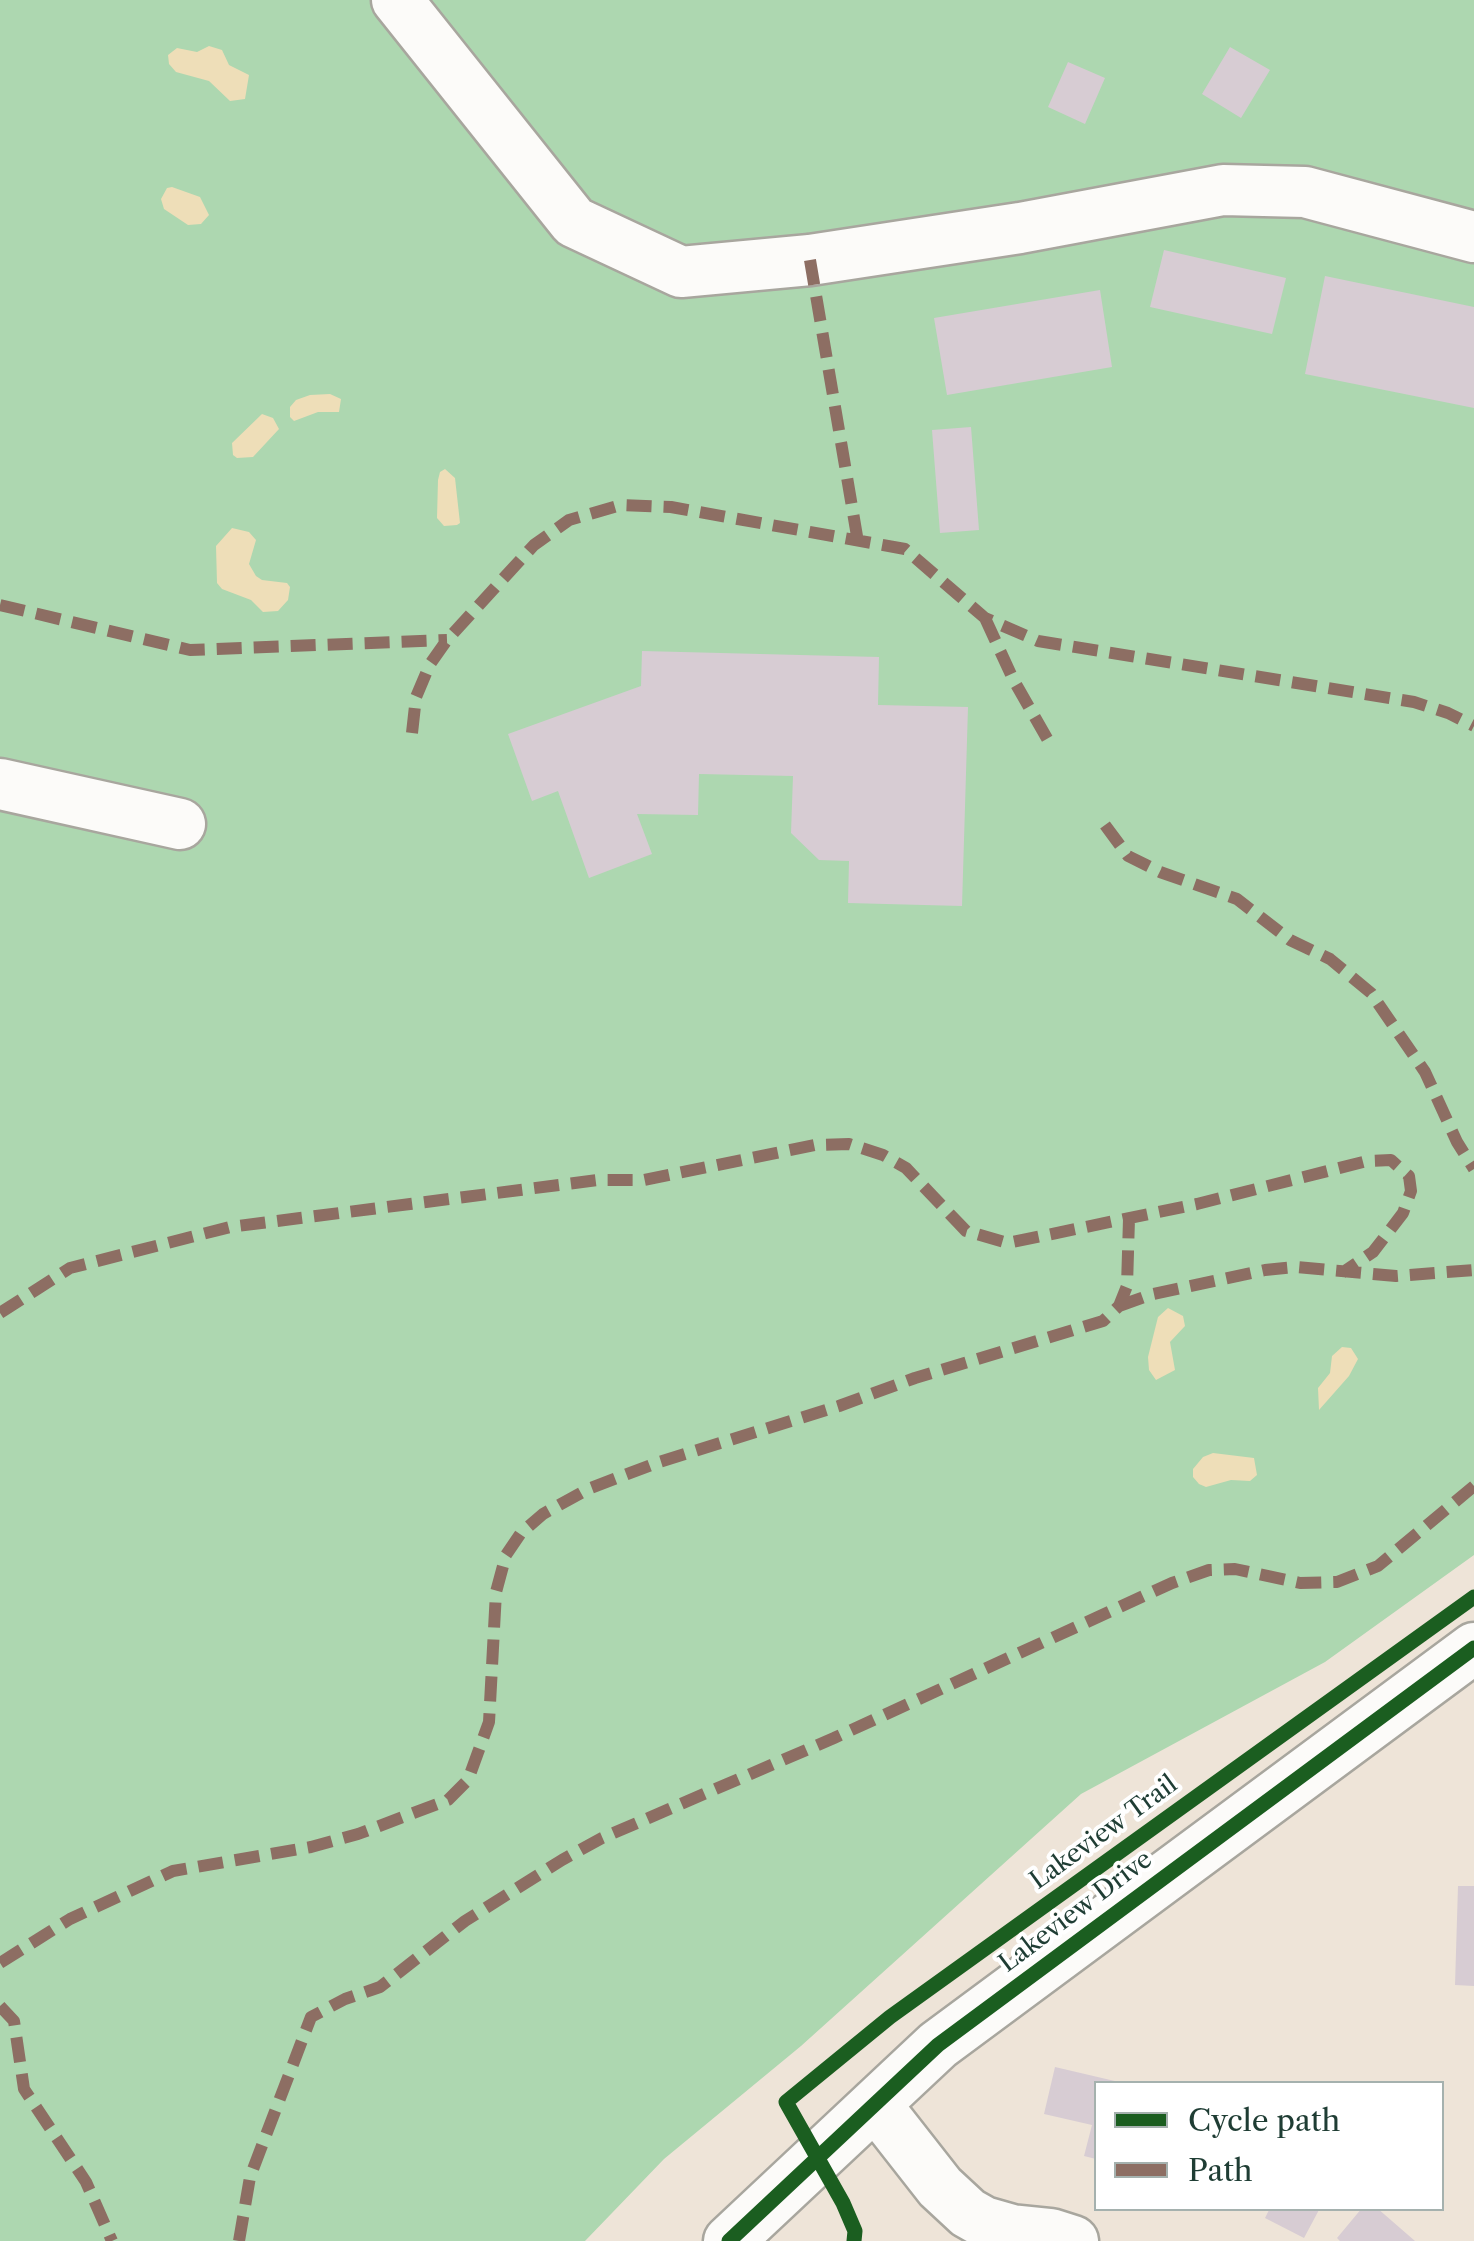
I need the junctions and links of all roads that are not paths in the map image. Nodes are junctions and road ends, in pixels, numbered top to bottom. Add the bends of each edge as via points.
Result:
1 (398, 0) edge
2 (1474, 237) edge
3 (0, 784) edge
4 (180, 824) dead end
5 (1474, 1648) edge
6 (875, 2104) junction
7 (729, 2241) edge
8 (1073, 2241) edge

1 - 2 street via 574,222 682,272 829,257 1224,190 1305,192
3 - 4 street
5 - 6 street, Lakeview Drive via 938,2045
6 - 7 street, Lakeview Drive
6 - 8 street via 968,2213 1012,2230

